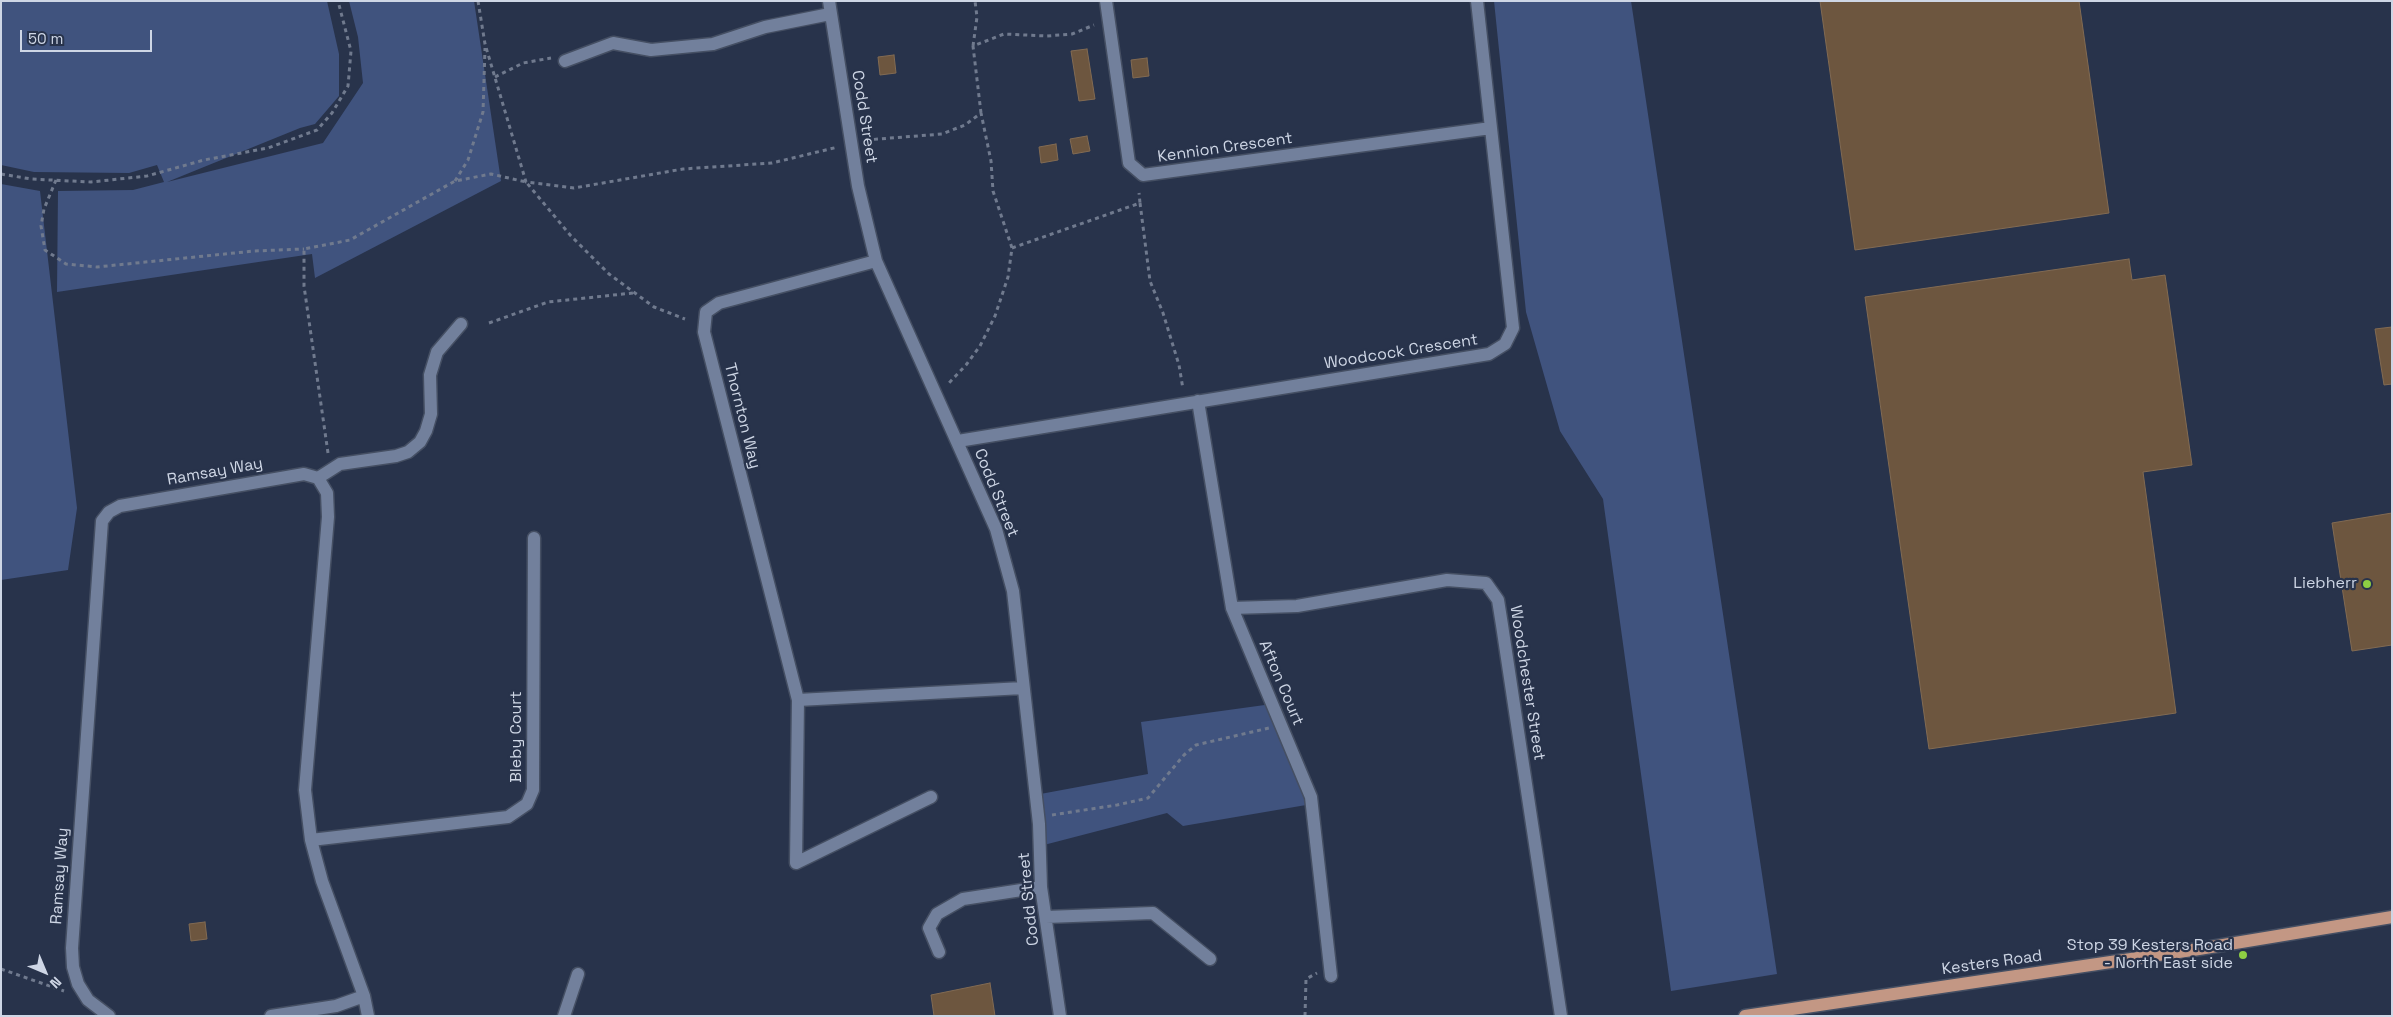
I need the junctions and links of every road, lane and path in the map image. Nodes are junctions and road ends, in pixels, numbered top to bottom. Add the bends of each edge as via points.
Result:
1 (338, 1) edge
2 (478, 1) edge
3 (828, 1) edge
4 (975, 1) edge
5 (1106, 1) edge
6 (1477, 1) edge
7 (830, 14) junction
8 (1100, 23) dead end
9 (485, 44) junction
10 (973, 46) junction
11 (562, 59) joint
12 (495, 77) junction
13 (981, 113) junction
14 (1491, 128) junction
15 (866, 140) dead end
16 (838, 146) dead end
17 (1, 174) edge
18 (56, 180) junction
19 (455, 181) junction
20 (526, 182) junction
21 (1139, 192) dead end
22 (1140, 203) junction
23 (1012, 248) junction
24 (304, 249) junction
25 (876, 261) junction
26 (634, 293) junction
27 (686, 319) dead end
28 (490, 323) dead end
29 (461, 324) dead end
30 (945, 387) dead end
31 (1183, 390) dead end
32 (1198, 401) junction
33 (958, 442) junction
34 (328, 453) dead end
35 (318, 478) junction
36 (534, 538) dead end
37 (1232, 608) junction
38 (1023, 688) junction
39 (798, 700) junction
40 (1282, 726) junction
41 (931, 796) dead end
42 (1038, 816) junction
43 (311, 840) junction
44 (1041, 887) junction
45 (1046, 917) junction
46 (2392, 917) edge
47 (939, 952) dead end
48 (1210, 959) dead end
49 (1, 969) edge
50 (1330, 971) joint
51 (578, 974) dead end
52 (364, 996) junction
53 (88, 1000) junction
54 (109, 1016) edge
55 (271, 1016) edge
56 (368, 1016) edge
57 (564, 1016) edge
58 (1060, 1016) edge
59 (1305, 1016) edge
60 (1560, 1016) edge
61 (1745, 1016) edge

1 - 18 path via 351,51 348,86 332,113 316,130 268,148 204,160 147,176 91,182
2 - 9 path
3 - 7 street, Codd Street
4 - 10 path via 977,17
5 - 14 street, Kennion Crescent via 1129,163 1143,175
6 - 14 street, Woodcock Crescent
7 - 11 street via 765,27 713,44 651,50 613,43
7 - 25 street, Codd Street via 858,186
8 - 10 path via 1072,34 1004,34
9 - 12 path
9 - 19 path via 482,112 468,160
10 - 13 path
11 - 12 path via 523,63
12 - 20 path
13 - 15 path via 965,125 942,134
13 - 23 path via 993,191
14 - 32 street, Woodcock Crescent via 1513,328 1505,344 1490,354
16 - 20 path via 772,163 683,169 574,188
17 - 18 path
18 - 24 path via 41,226 45,250 66,264 97,267
19 - 20 path via 491,174
19 - 24 path via 350,240
20 - 26 path via 571,236 609,274
21 - 22 path
22 - 23 path
22 - 31 path via 1150,281 1179,365
23 - 30 path via 1008,277 995,316 980,346
24 - 34 path via 304,286
25 - 33 street, Codd Street
25 - 39 street, Thornton Way via 719,303 706,312 704,332
26 - 27 path via 654,307
26 - 28 path via 548,302
29 - 35 street via 437,352 430,375 431,414 420,442 408,452 396,456 340,464
32 - 33 street, Woodcock Crescent
32 - 37 street, Afton Court
33 - 38 street, Codd Street via 996,528 1013,591
35 - 43 street via 327,493 328,517 306,790
35 - 53 street, Ramsay Way via 304,474 287,475 120,506 102,521 72,948 78,984
36 - 43 street, Bleby Court via 534,790 527,804 508,816
37 - 40 street, Afton Court
37 - 60 street, Woodchester Street via 1297,606 1447,580 1486,583 1498,600
38 - 39 street
38 - 42 street, Codd Street
39 - 41 street, Thornton Way via 796,863
40 - 42 path via 1196,745 1148,798
40 - 50 street, Afton Court via 1311,797
42 - 44 street, Codd Street
43 - 52 street via 322,881
44 - 45 street, Codd Street
44 - 47 street via 963,899 937,914 929,928
45 - 48 street via 1153,913
45 - 58 street, Codd Street
46 - 61 main road, Kesters Road
49 - 53 path
50 - 59 path via 1306,979
51 - 57 street
52 - 55 street via 336,1006
52 - 56 street
53 - 54 street, Ramsay Way

